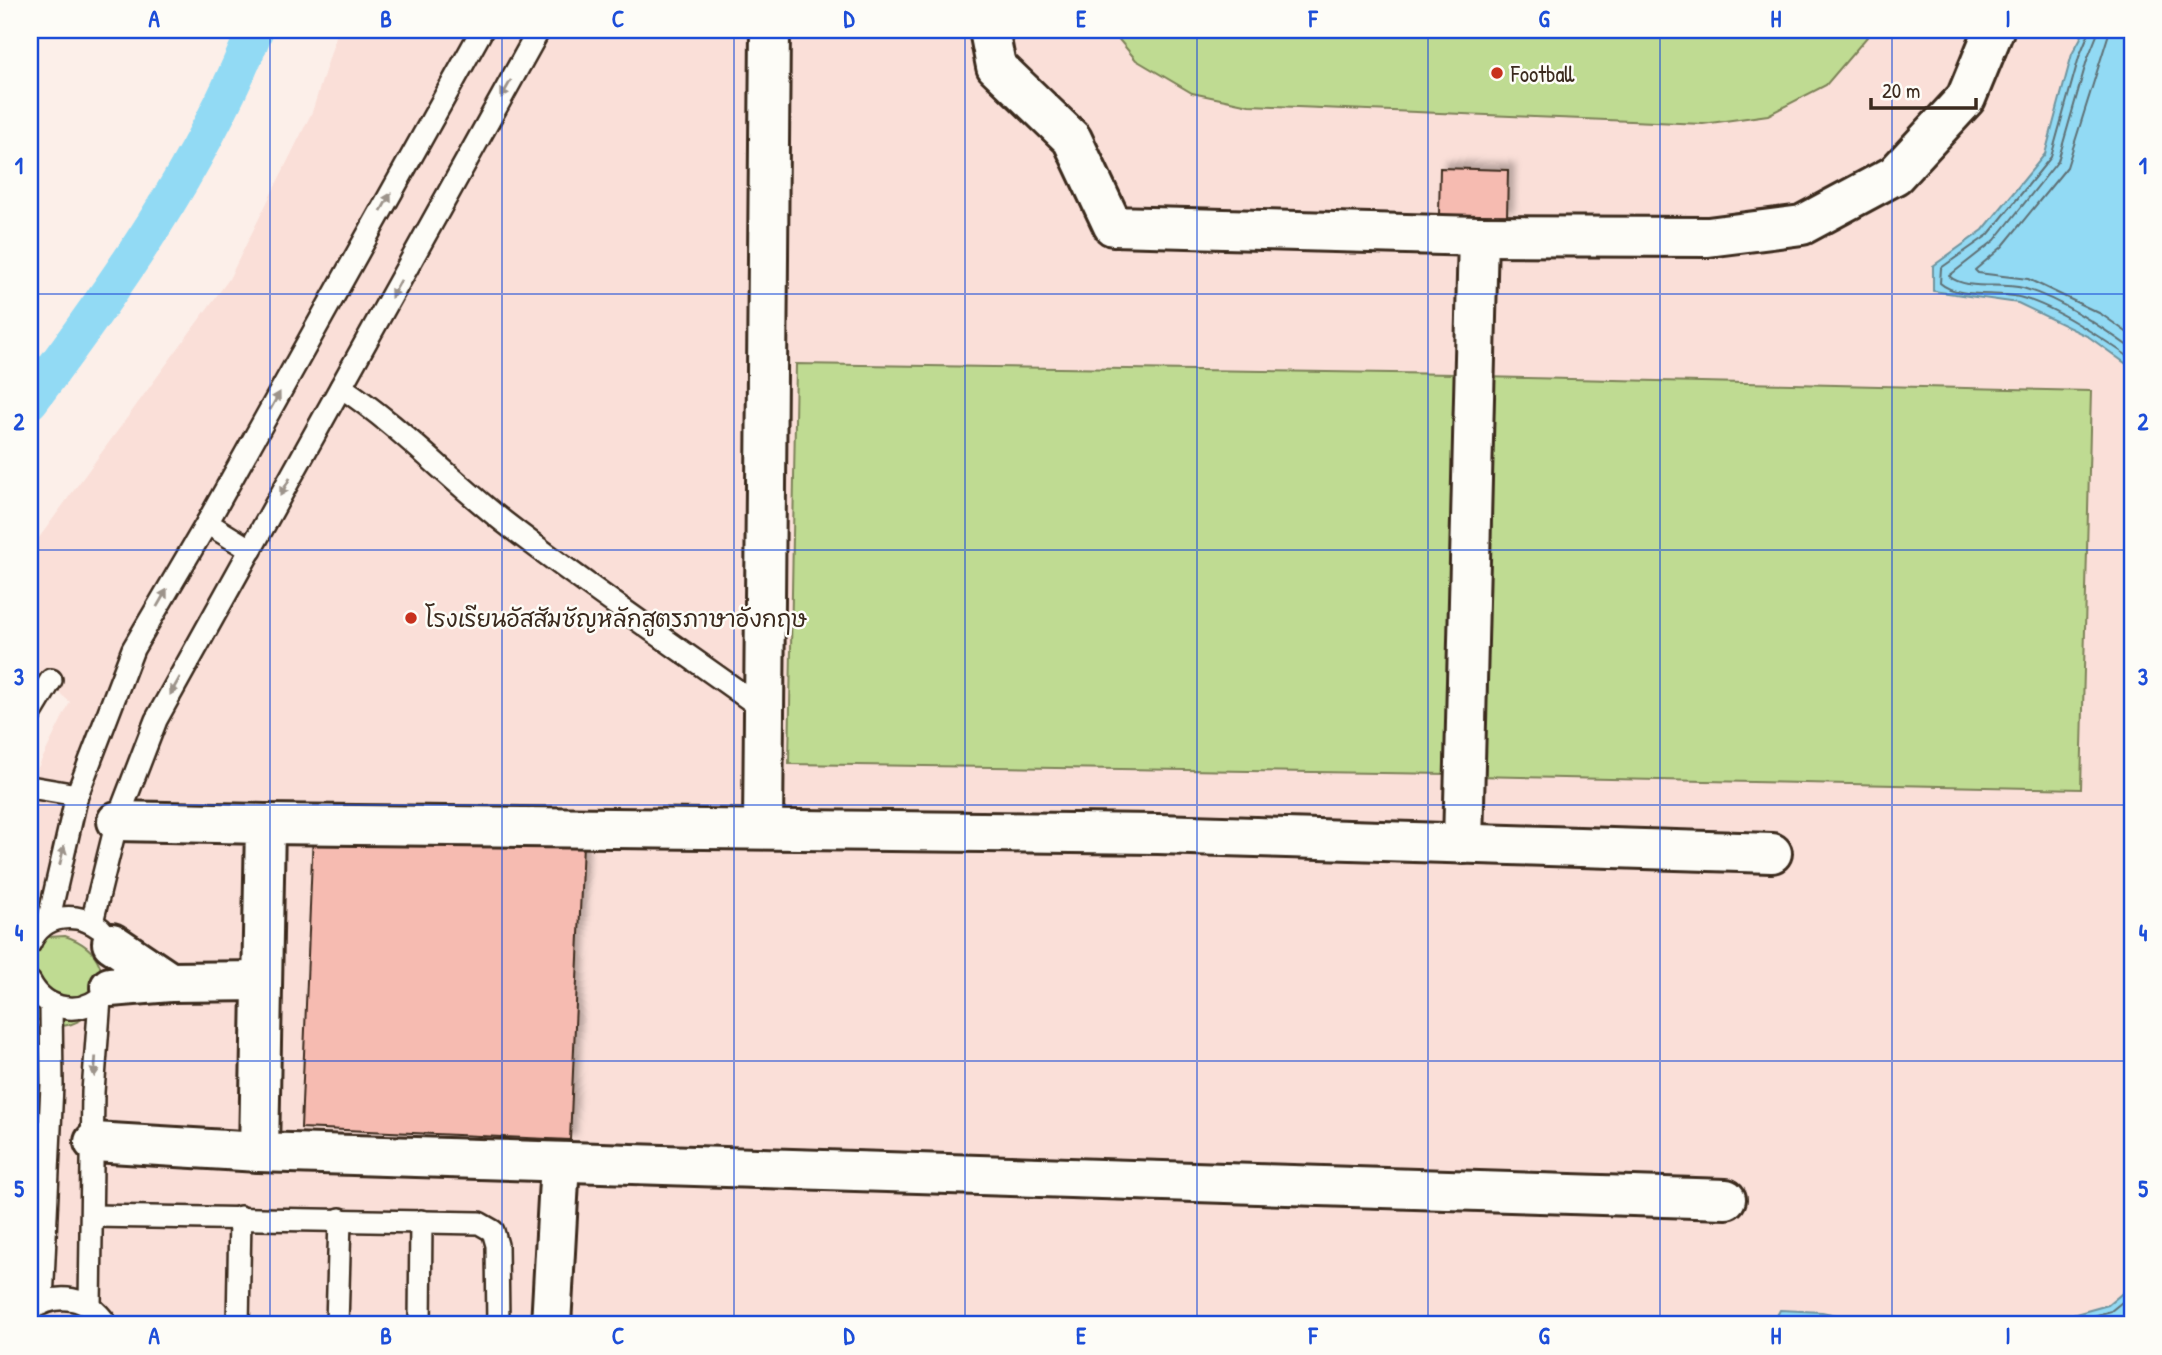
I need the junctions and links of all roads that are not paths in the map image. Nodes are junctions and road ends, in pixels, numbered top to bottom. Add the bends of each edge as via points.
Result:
1 (482, 30) edge
2 (539, 30) edge
3 (770, 30) edge
4 (989, 30) edge
5 (1994, 30) edge
6 (1478, 236) junction
7 (341, 387) junction
8 (206, 523) junction
9 (251, 550) junction
10 (51, 680) dead end
11 (763, 709) junction
12 (30, 715) edge
13 (30, 787) edge
14 (77, 795) junction
15 (117, 821) junction
16 (265, 824) junction
17 (763, 828) junction
18 (1463, 844) junction
19 (1772, 853) dead end
20 (48, 922) junction
21 (102, 932) junction
22 (30, 943) edge
23 (262, 981) junction
24 (30, 982) edge
25 (170, 982) junction
26 (105, 993) junction
27 (51, 1005) junction
28 (94, 1142) junction
29 (258, 1152) junction
30 (560, 1162) junction
31 (1726, 1199) dead end
32 (94, 1216) junction
33 (240, 1217) junction
34 (340, 1219) junction
35 (421, 1221) junction
36 (36, 1306) edge
37 (90, 1306) junction
38 (107, 1325) edge
39 (238, 1325) edge
40 (337, 1325) edge
41 (420, 1325) edge
42 (498, 1325) edge
43 (551, 1325) edge

8 -> 1 lane
2 -> 7 lane
3 - 11 street
4 - 6 street via 996,66 1072,139 1113,226
5 - 6 street via 1966,98 1895,176 1802,225 1708,237
6 - 18 street
7 -> 9 lane
7 - 11 lane via 382,414 455,483 507,524
8 - 9 lane
14 -> 8 lane via 133,649
9 -> 15 lane via 156,720
10 - 12 lane
11 - 17 street
13 - 14 lane
20 -> 14 lane
15 - 16 street
15 - 21 lane
16 - 17 street
16 - 23 street
17 - 18 street
18 - 19 street
20 - 21 lane via 78,917
20 - 22 lane
21 - 25 street
21 - 26 lane via 116,957
23 - 25 street
23 - 29 street
24 - 27 lane
25 - 26 street
26 - 27 lane via 76,1009
26 -> 28 lane via 93,1092
27 - 36 lane via 52,1085
28 - 29 street
28 - 32 lane
29 - 30 street
30 - 31 street
30 - 43 street
32 - 33 lane
32 - 37 lane
33 - 34 lane
33 - 39 lane
34 - 35 lane
34 - 40 lane
35 - 41 lane
35 - 42 lane via 478,1223 492,1231 497,1245
36 - 37 lane via 58,1297
37 - 38 lane

